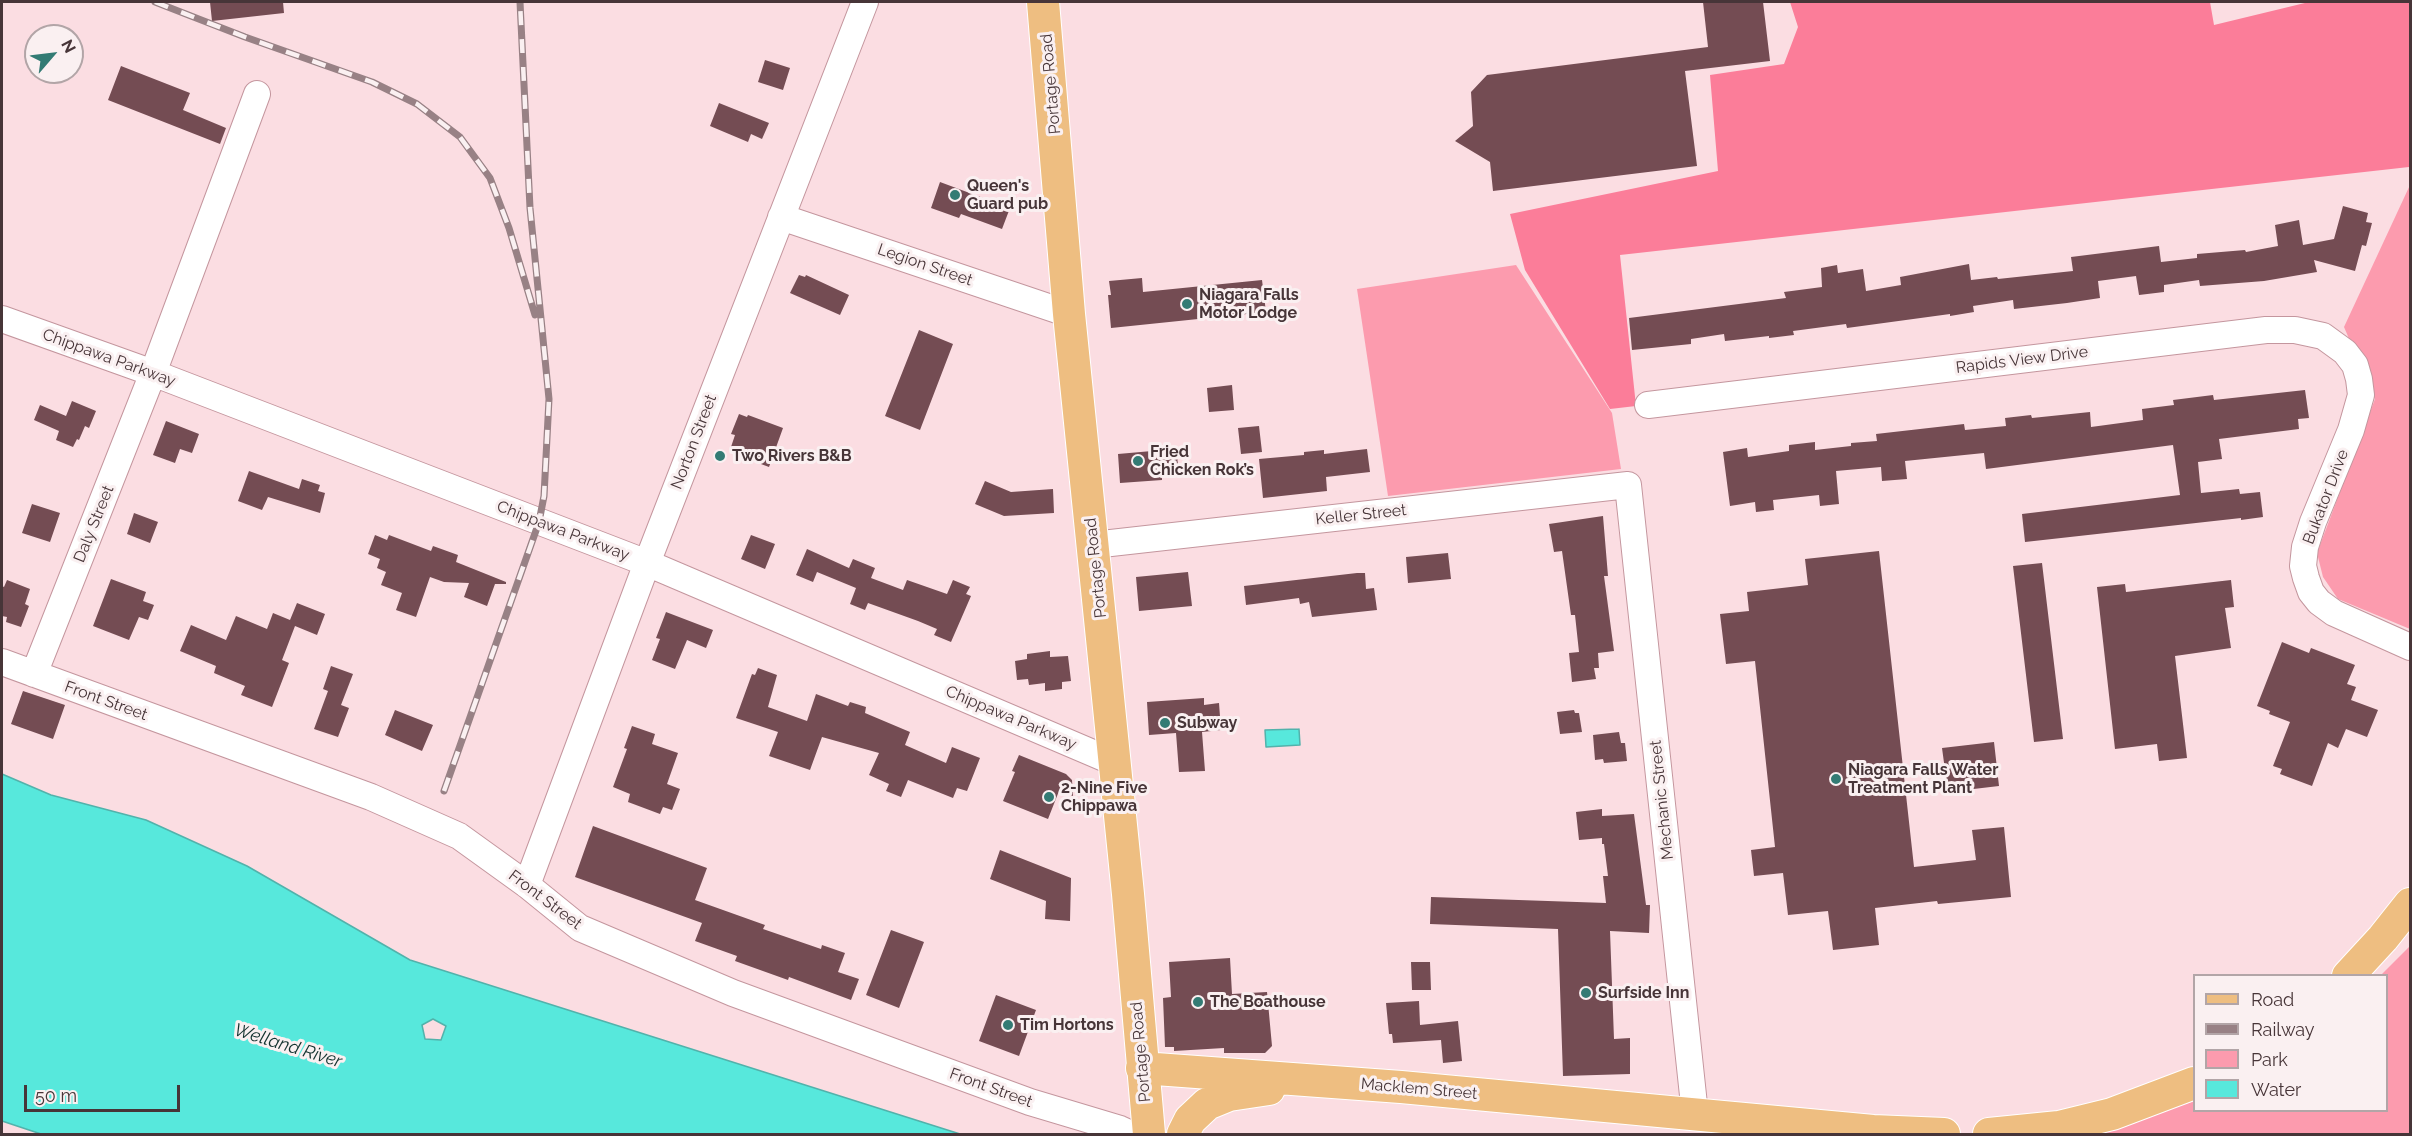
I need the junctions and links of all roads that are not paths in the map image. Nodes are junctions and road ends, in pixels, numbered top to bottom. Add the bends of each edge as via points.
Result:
1 (865, 2) edge
2 (1043, 2) edge
3 (257, 94) dead end
4 (781, 217) junction
5 (1069, 314) junction
6 (2, 319) edge
7 (153, 374) junction
8 (2361, 394) joint
9 (1648, 405) dead end
10 (1628, 485) joint
11 (1093, 545) junction
12 (647, 563) junction
13 (2410, 647) edge
14 (2, 662) edge
15 (34, 674) junction
16 (1116, 763) junction
17 (527, 885) junction
18 (2410, 904) edge
19 (2349, 974) edge
20 (1142, 1068) junction
21 (1345, 1083) junction
22 (2193, 1083) edge
23 (1695, 1114) junction
24 (1131, 1134) edge
25 (1149, 1134) edge
26 (1183, 1134) edge
27 (1944, 1134) edge
28 (1989, 1134) edge

1 - 4 street, Norton Street
2 - 5 main road, Portage Road
3 - 7 street, Daly Street
4 - 5 street, Legion Street
4 - 12 street, Norton Street
5 - 11 main road, Portage Road
6 - 7 street, Chippawa Parkway
7 - 12 street, Chippawa Parkway
7 - 15 street, Daly Street
8 - 9 street, Rapids View Drive via 2355,365 2336,343 2310,332 2266,330
8 - 13 street, Bukator Drive via 2345,448 2313,522 2303,566 2311,592 2319,602 2350,622
10 - 11 street, Keller Street
10 - 23 street, Mechanic Street
11 - 16 main road, Portage Road
12 - 16 street, Chippawa Parkway
12 - 17 street, Norton Street
14 - 15 street, Front Street
15 - 17 street, Front Street via 371,797 459,836
16 - 20 main road, Portage Road
17 - 24 street, Front Street via 580,928 733,993 1004,1093
18 - 19 main road
20 - 21 main road, Macklem Street
20 - 25 main road, Portage Road
21 - 23 main road, Macklem Street
21 - 26 main road via 1229,1095 1207,1104 1190,1120
22 - 28 main road via 2112,1114 2059,1127
23 - 27 main road, Macklem Street

